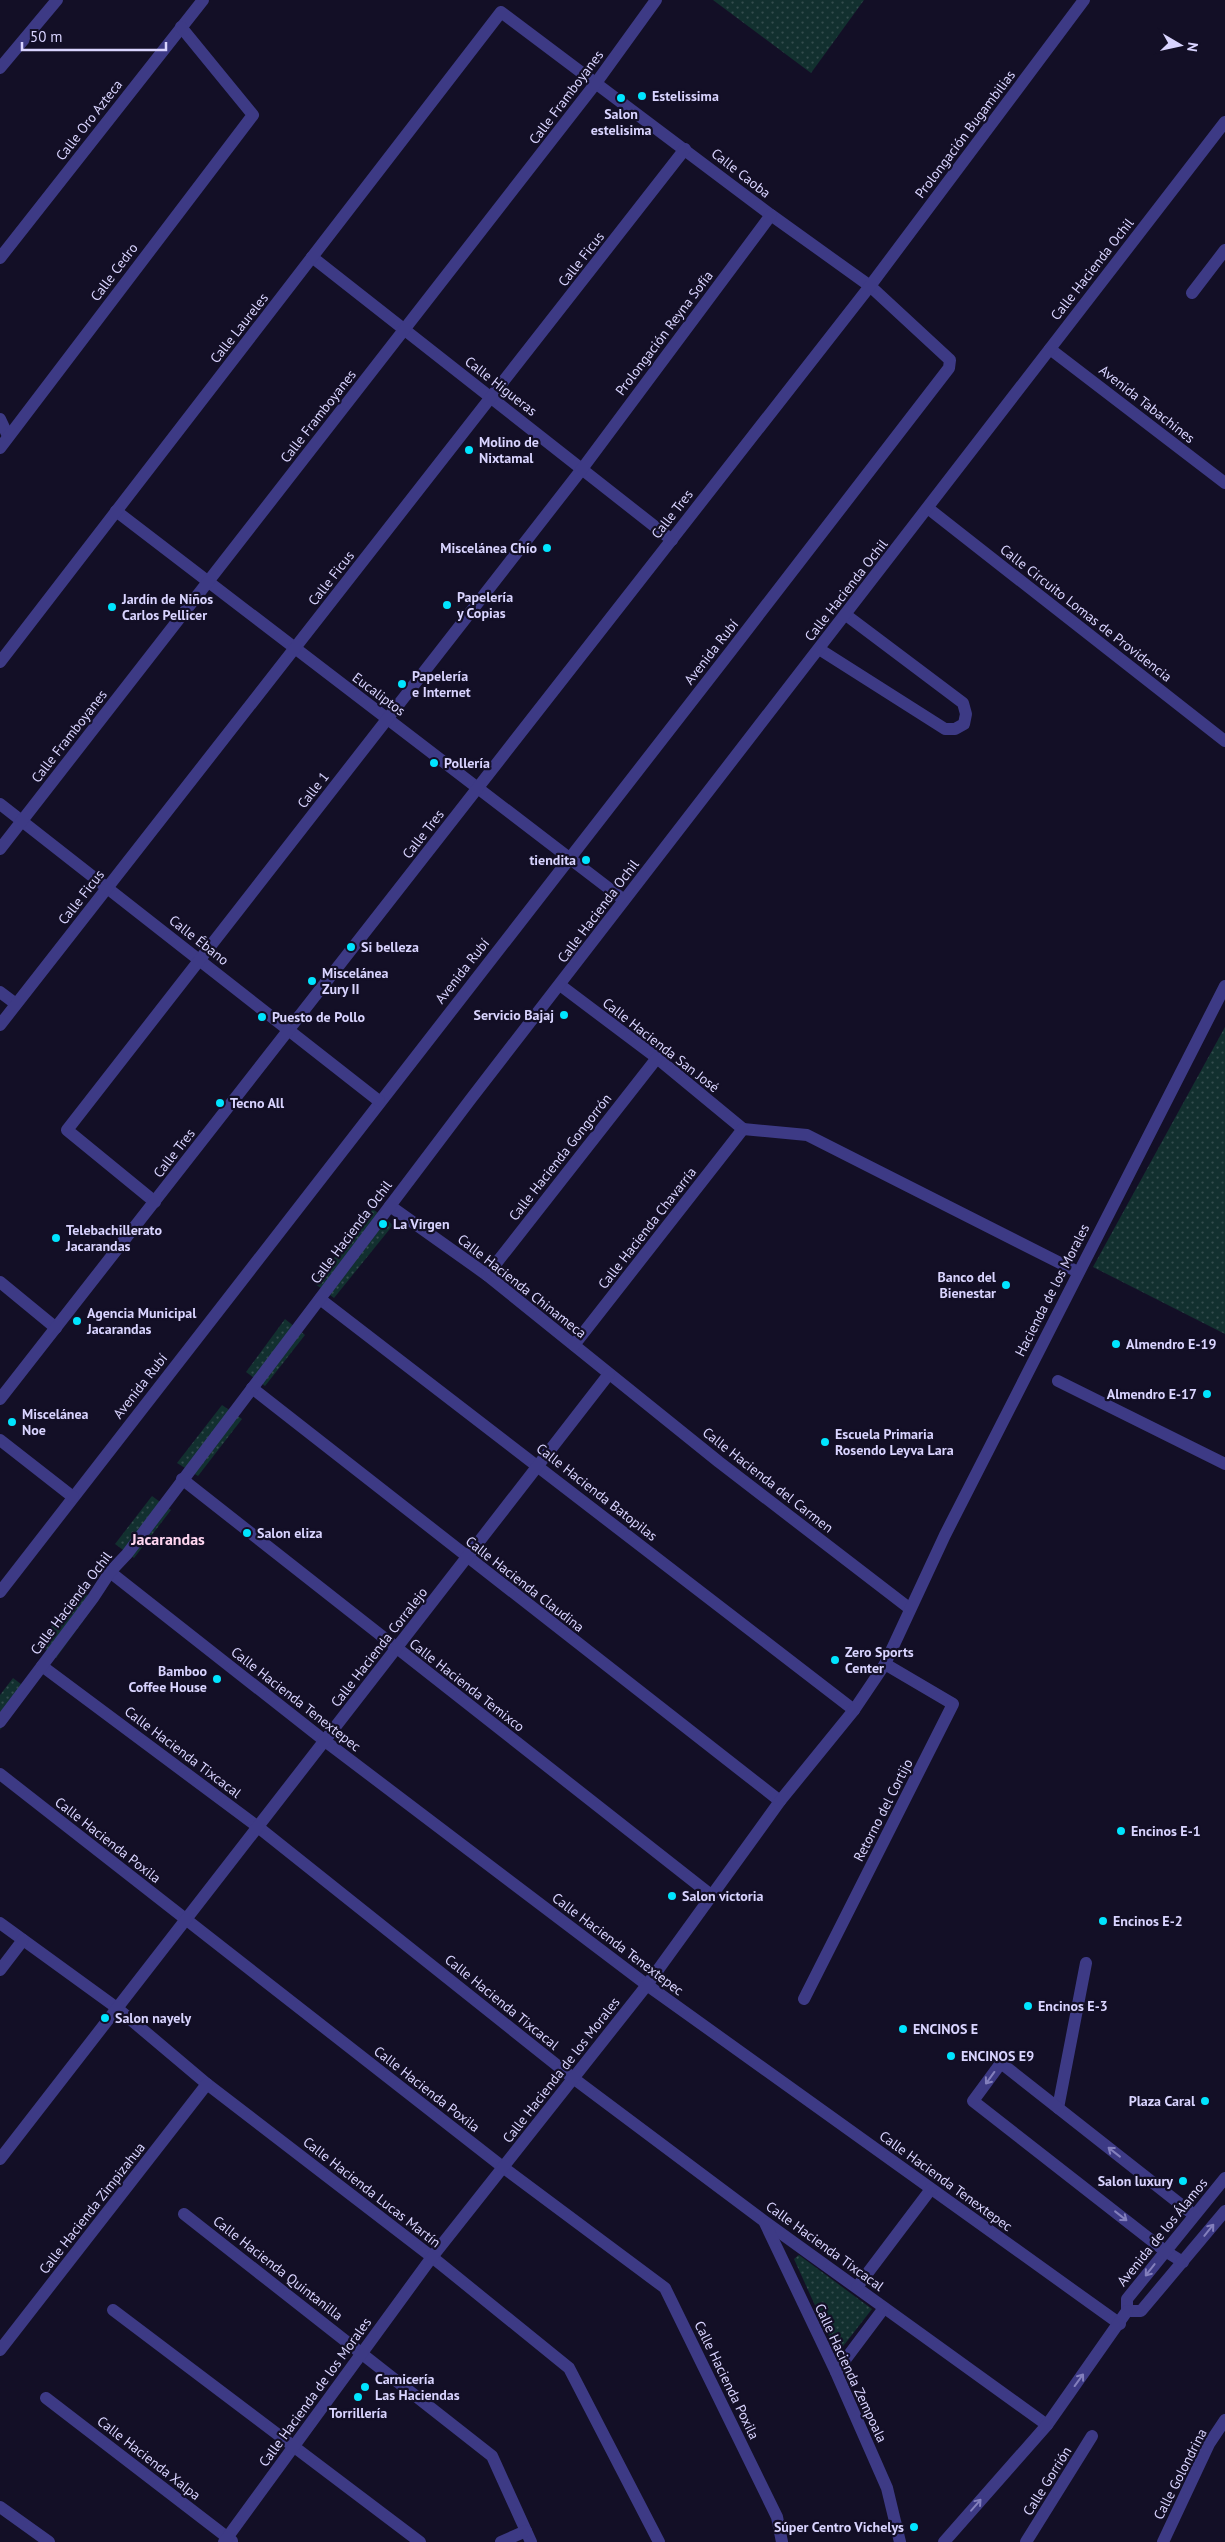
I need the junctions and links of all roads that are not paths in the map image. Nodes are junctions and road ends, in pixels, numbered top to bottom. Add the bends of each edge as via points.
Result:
1 (57, 0) edge
2 (203, 0) edge
3 (656, 0) edge
4 (1084, 0) edge
5 (501, 12) joint
6 (181, 27) junction
7 (0, 68) edge
8 (596, 83) junction
9 (1225, 122) edge
10 (686, 149) junction
11 (771, 215) junction
12 (1225, 250) edge
13 (312, 257) junction
14 (0, 258) edge
15 (870, 286) junction
16 (1192, 293) dead end
17 (405, 330) junction
18 (1050, 349) junction
19 (949, 368) joint
20 (491, 397) junction
21 (0, 419) edge
22 (8, 436) junction
23 (0, 448) edge
24 (582, 469) junction
25 (1225, 483) edge
26 (929, 509) junction
27 (116, 511) junction
28 (672, 540) junction
29 (208, 582) junction
30 (846, 615) junction
31 (295, 648) junction
32 (819, 649) junction
33 (0, 662) edge
34 (387, 719) junction
35 (1225, 741) edge
36 (478, 788) junction
37 (0, 804) edge
38 (22, 820) junction
39 (0, 849) edge
40 (570, 859) junction
41 (107, 887) junction
42 (624, 900) junction
43 (200, 960) junction
44 (560, 985) junction
45 (1225, 986) edge
46 (0, 992) edge
47 (16, 1004) junction
48 (0, 1025) edge
49 (289, 1030) junction
50 (657, 1058) junction
51 (379, 1100) junction
52 (743, 1129) junction
53 (155, 1202) junction
54 (390, 1206) junction
55 (1078, 1272) junction
56 (486, 1275) junction
57 (0, 1282) edge
58 (320, 1299) junction
59 (56, 1328) junction
60 (574, 1345) junction
61 (609, 1374) junction
62 (1058, 1381) dead end
63 (252, 1388) junction
64 (0, 1399) edge
65 (0, 1440) edge
66 (1225, 1464) edge
67 (538, 1466) junction
68 (182, 1479) junction
69 (73, 1497) junction
70 (466, 1558) junction
71 (110, 1572) junction
72 (0, 1592) edge
73 (909, 1608) junction
74 (396, 1648) junction
75 (885, 1664) junction
76 (42, 1666) junction
77 (854, 1710) junction
78 (0, 1722) edge
79 (325, 1741) junction
80 (0, 1774) edge
81 (780, 1801) junction
82 (258, 1827) junction
83 (711, 1895) junction
84 (186, 1919) junction
85 (0, 1923) edge
86 (23, 1940) junction
87 (1086, 1963) dead end
88 (0, 1970) edge
89 (647, 1985) junction
90 (804, 1999) dead end
91 (117, 2008) junction
92 (573, 2078) junction
93 (207, 2084) junction
94 (1058, 2108) junction
95 (0, 2159) edge
96 (504, 2168) junction
97 (1225, 2178) edge
98 (931, 2189) junction
99 (1225, 2211) edge
100 (184, 2214) dead end
101 (1194, 2215) junction
102 (764, 2221) junction
103 (1165, 2251) junction
104 (432, 2257) junction
105 (1183, 2262) junction
106 (857, 2286) junction
107 (884, 2308) junction
108 (113, 2310) dead end
109 (1127, 2311) junction
110 (1120, 2324) junction
111 (0, 2350) edge
112 (362, 2352) junction
113 (836, 2372) junction
114 (46, 2398) dead end
115 (1225, 2420) edge
116 (1047, 2425) junction
117 (1092, 2436) dead end
118 (294, 2446) junction
119 (0, 2506) edge
120 (528, 2537) edge
121 (228, 2540) edge
122 (49, 2542) edge
123 (420, 2542) edge
124 (501, 2542) edge
125 (659, 2542) edge
126 (782, 2542) edge
127 (900, 2542) edge
128 (944, 2542) edge
129 (1026, 2542) edge
130 (1163, 2542) edge

1 - 7 street
2 - 6 street, Calle Oro Azteca
3 - 8 street, Calle Framboyanes
4 - 15 street, Prolongación Bugambilias
5 - 8 street, Calle Caoba
5 - 13 street, Calle Laureles
6 - 14 street, Calle Oro Azteca
6 - 22 street, Calle Cedro via 253,115
8 - 10 street, Calle Caoba
8 - 17 street, Calle Framboyanes
9 - 18 street, Calle Hacienda Ochil
10 - 11 street, Calle Caoba
10 - 20 street, Calle Ficus
11 - 15 street, Calle Caoba
11 - 24 street, Prolongación Reyna Sofía
12 - 16 street
13 - 17 street, Calle Higueras
13 - 27 street, Calle Laureles
15 - 19 street, Calle Caoba via 945,354 950,360
15 - 28 street, Calle Tres
17 - 20 street, Calle Higueras
17 - 29 street, Calle Framboyanes
18 - 25 street, Avenida Tabachines
18 - 26 street, Calle Hacienda Ochil
19 - 40 street, Avenida Rubí
20 - 24 street, Calle Higueras
20 - 31 street, Calle Ficus
21 - 22 street
22 - 23 street, Calle Cedro
24 - 28 street, Calle Higueras
24 - 34 street, Calle 1
26 - 30 street, Calle Hacienda Ochil
26 - 35 street, Calle Circuito Lomas de Providencia
27 - 29 street, Eucaliptos
27 - 33 street, Calle Laureles
28 - 36 street, Calle Tres
29 - 31 street, Eucaliptos
29 - 38 street, Calle Framboyanes
30 - 32 street, Calle Hacienda Ochil
30 - 32 street via 963,703 964,724 955,729 945,729
31 - 34 street, Eucaliptos
31 - 41 street, Calle Ficus
32 - 42 street, Calle Hacienda Ochil
34 - 36 street, Eucaliptos
34 - 43 street, Calle 1
36 - 40 street, Eucaliptos
36 - 49 street, Calle Tres
37 - 38 street, Calle Ébano
38 - 39 street, Calle Framboyanes
38 - 41 street, Calle Ébano
40 - 42 street, Eucaliptos
40 - 51 street, Avenida Rubí
41 - 43 street, Calle Ébano
41 - 47 street, Calle Ficus
42 - 44 street, Calle Hacienda Ochil
43 - 49 street, Calle Ébano
43 - 53 street, Calle 1 via 67,1130
44 - 50 street, Calle Hacienda San José
44 - 54 street, Calle Hacienda Ochil
45 - 55 street, Hacienda de los Morales
46 - 47 street
47 - 48 street, Calle Ficus
49 - 51 street, Calle Ébano
49 - 53 street, Calle Tres
50 - 52 street, Calle Hacienda San José
50 - 56 street, Calle Hacienda Gongorrón
51 - 69 street, Avenida Rubí
52 - 55 street via 807,1136
52 - 60 street, Calle Hacienda Chavarría
53 - 59 street, Calle Tres
54 - 56 street, Calle Hacienda Chinameca
54 - 58 street, Calle Hacienda Ochil
55 - 73 street, Hacienda de los Morales
56 - 60 street, Calle Hacienda Chinameca
57 - 59 street
58 - 63 street, Calle Hacienda Ochil
58 - 67 street, Calle Hacienda Batopilas
59 - 64 street, Calle Tres
60 - 61 street, Calle Hacienda Chinameca
61 - 67 street, Calle Hacienda Corralejo
61 - 73 street, Calle Hacienda del Carmen
62 - 66 street
63 - 68 street, Calle Hacienda Ochil
63 - 70 street, Calle Hacienda Claudina
65 - 69 street
67 - 70 street, Calle Hacienda Corralejo
67 - 77 street, Calle Hacienda Batopilas
68 - 71 street, Calle Hacienda Ochil
68 - 74 street, Calle Hacienda Temixco
69 - 72 street, Avenida Rubí
70 - 74 street, Calle Hacienda Corralejo
70 - 81 street, Calle Hacienda Claudina
71 - 76 street, Calle Hacienda Ochil
71 - 79 street, Calle Hacienda Tenextepec
73 - 75 street, Calle Hacienda de los Morales
74 - 79 street, Calle Hacienda Corralejo
74 - 83 street, Calle Hacienda Temixco
75 - 77 street, Calle Hacienda de los Morales
75 - 90 street, Retorno del Cortijo via 953,1704
76 - 78 street, Calle Hacienda Ochil
76 - 82 street, Calle Hacienda Tixcacal
77 - 81 street, Calle Hacienda de los Morales
79 - 82 street, Calle Hacienda Corralejo
79 - 89 street, Calle Hacienda Tenextepec
80 - 84 street, Calle Hacienda Poxila
81 - 83 street, Calle Hacienda de los Morales
82 - 84 street, Calle Hacienda Corralejo
82 - 92 street, Calle Hacienda Tixcacal
83 - 89 street, Calle Hacienda de los Morales
84 - 91 street, Calle Hacienda Corralejo
84 - 96 street, Calle Hacienda Poxila
85 - 86 street, Calle Hacienda Lucas Martín
86 - 88 street
86 - 91 street, Calle Hacienda Lucas Martín
87 - 94 street
89 - 92 street, Calle Hacienda de los Morales
89 - 98 street, Calle Hacienda Tenextepec
91 - 93 street, Calle Hacienda Lucas Martín
91 - 95 street, Calle Hacienda Corralejo
92 - 96 street, Calle Hacienda de los Morales
92 - 102 street, Calle Hacienda Tixcacal
93 - 104 street, Calle Hacienda Lucas Martín
93 - 111 street, Calle Hacienda Zimpizahua
101 -> 94 street
94 -> 103 street via 1001,2064 973,2101
96 - 104 street, Calle Hacienda de los Morales
96 - 126 street, Calle Hacienda Poxila via 665,2288 777,2517
97 - 101 street, Avenida de los Álamos
98 - 106 street
98 - 110 street, Calle Hacienda Tenextepec
105 -> 99 street
100 - 112 street, Calle Hacienda Quintanilla
101 - 103 street, Avenida de los Álamos
102 - 106 street, Calle Hacienda Tixcacal
102 - 113 street, Calle Hacienda Zempoala
103 - 105 street
103 -> 109 street, Avenida de los Álamos via 1127,2299
104 - 112 street, Calle Hacienda de los Morales
104 - 125 street, Calle Hacienda Lucas Martín via 569,2368
105 - 109 street via 1141,2311
106 - 107 street, Calle Hacienda Tixcacal
107 - 113 street
107 - 116 street, Calle Hacienda Tixcacal
108 - 118 street
109 - 110 street, Avenida de los Álamos
116 -> 110 street, Avenida de los Álamos
112 - 118 street, Calle Hacienda de los Morales
112 - 120 street, Calle Hacienda Quintanilla via 492,2456
113 - 127 street, Calle Hacienda Zempoala via 887,2488
114 - 121 street, Calle Hacienda Xalpa
115 - 130 street, Calle Golondrina via 1209,2444
128 -> 116 street, Avenida de los Álamos
117 - 129 street, Calle Gorrión
118 - 121 street, Calle Hacienda de los Morales
118 - 123 street
119 - 122 street
120 - 124 street

